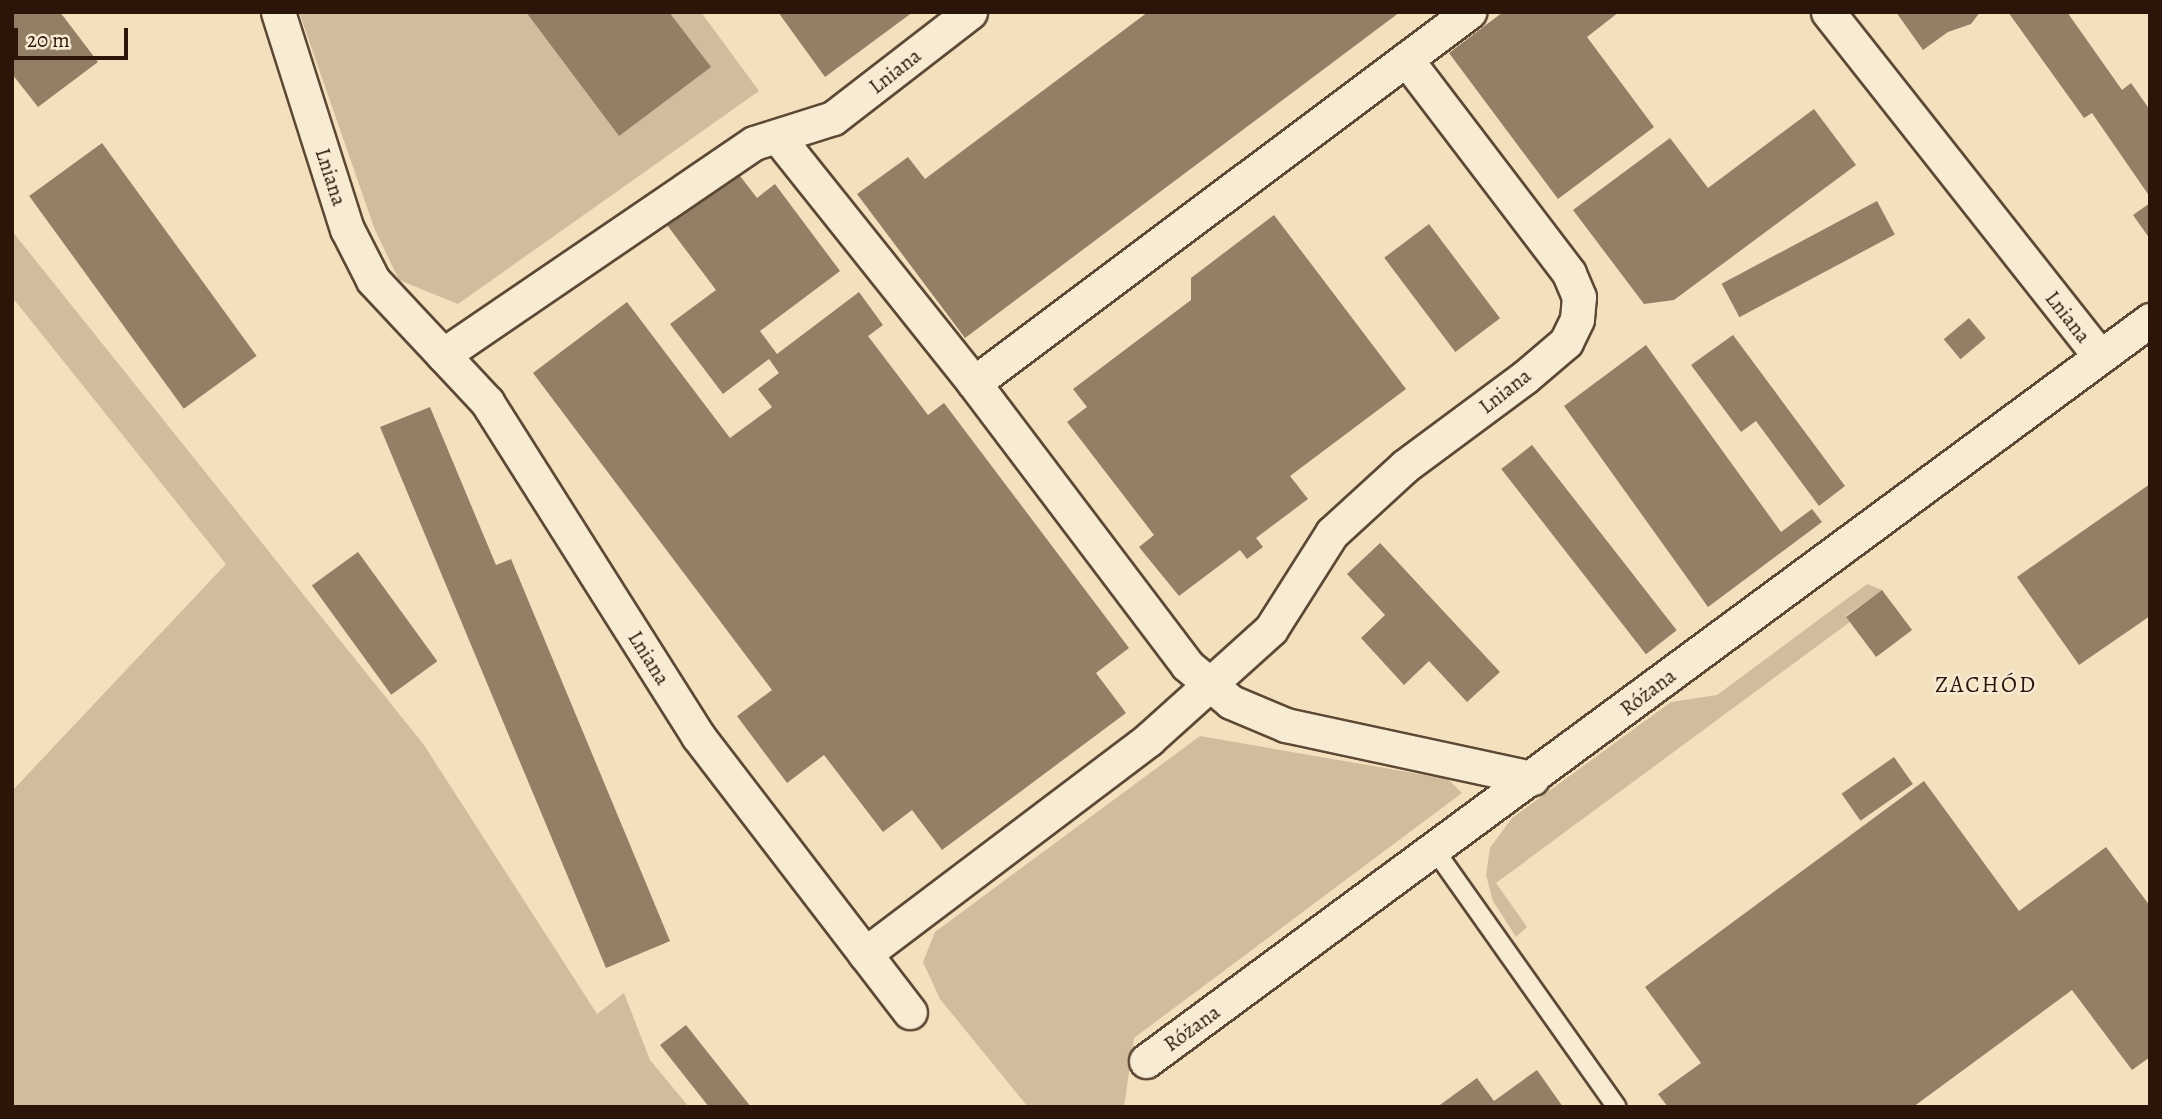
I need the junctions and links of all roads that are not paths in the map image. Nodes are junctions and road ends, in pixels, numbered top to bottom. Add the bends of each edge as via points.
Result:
1 (278, 12) edge
2 (970, 12) edge
3 (1469, 12) edge
4 (1828, 12) edge
5 (1406, 60) junction
6 (777, 136) junction
7 (2150, 320) edge
8 (443, 355) junction
9 (2100, 357) junction
10 (974, 383) junction
11 (1209, 684) junction
12 (1532, 778) junction
13 (1434, 849) junction
14 (865, 954) junction
15 (910, 1012) dead end
16 (1146, 1062) dead end
17 (1617, 1107) edge

1 - 8 street, Lniana via 347,229 373,280
2 - 6 street, Lniana via 833,118
3 - 5 street
4 - 9 street, Lniana
5 - 10 street
5 - 11 street, Lniana via 1569,273 1579,297 1577,319 1566,342 1405,466 1332,533 1271,629
6 - 8 street, Lniana via 754,143
6 - 10 street
7 - 9 street, Różana
8 - 14 street, Lniana via 487,402 698,736
9 - 12 street, Różana
10 - 11 street via 1187,665
11 - 12 street via 1231,702 1286,725
11 - 14 street, Lniana via 1149,739
12 - 13 street, Różana
13 - 16 street, Różana
13 - 17 lane
14 - 15 street, Lniana

